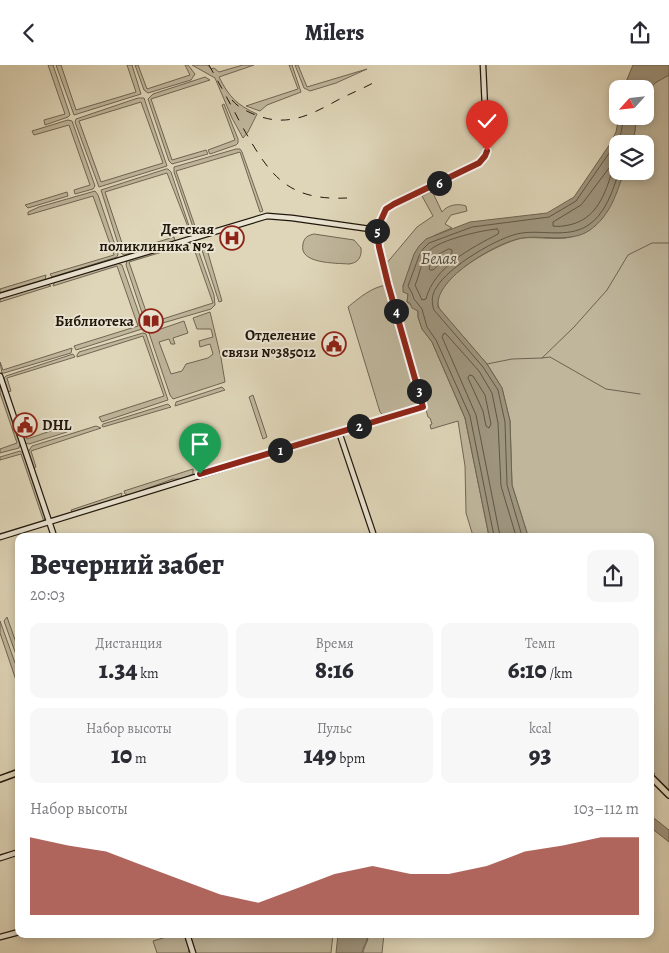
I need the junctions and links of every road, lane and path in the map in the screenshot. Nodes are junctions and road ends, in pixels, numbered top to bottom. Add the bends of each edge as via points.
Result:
1 (483, 65) edge
2 (377, 229) junction
3 (0, 296) edge
4 (0, 376) edge
5 (340, 432) junction
6 (49, 522) junction
7 (53, 533) edge
8 (373, 533) edge
9 (0, 537) edge
10 (15, 774) edge
11 (0, 779) edge
12 (654, 780) edge
13 (669, 795) edge
14 (15, 853) edge
15 (0, 858) edge
16 (15, 933) edge
17 (0, 937) edge
18 (188, 938) edge
19 (193, 953) edge

1 - 2 main road via 485,156 479,163 386,209
2 - 3 main road via 267,216
2 - 5 main road via 386,275 423,407
4 - 6 main road
5 - 6 main road
5 - 8 main road
6 - 7 main road
6 - 9 main road
10 - 11 main road
12 - 13 main road
14 - 15 main road
16 - 17 main road
18 - 19 main road

